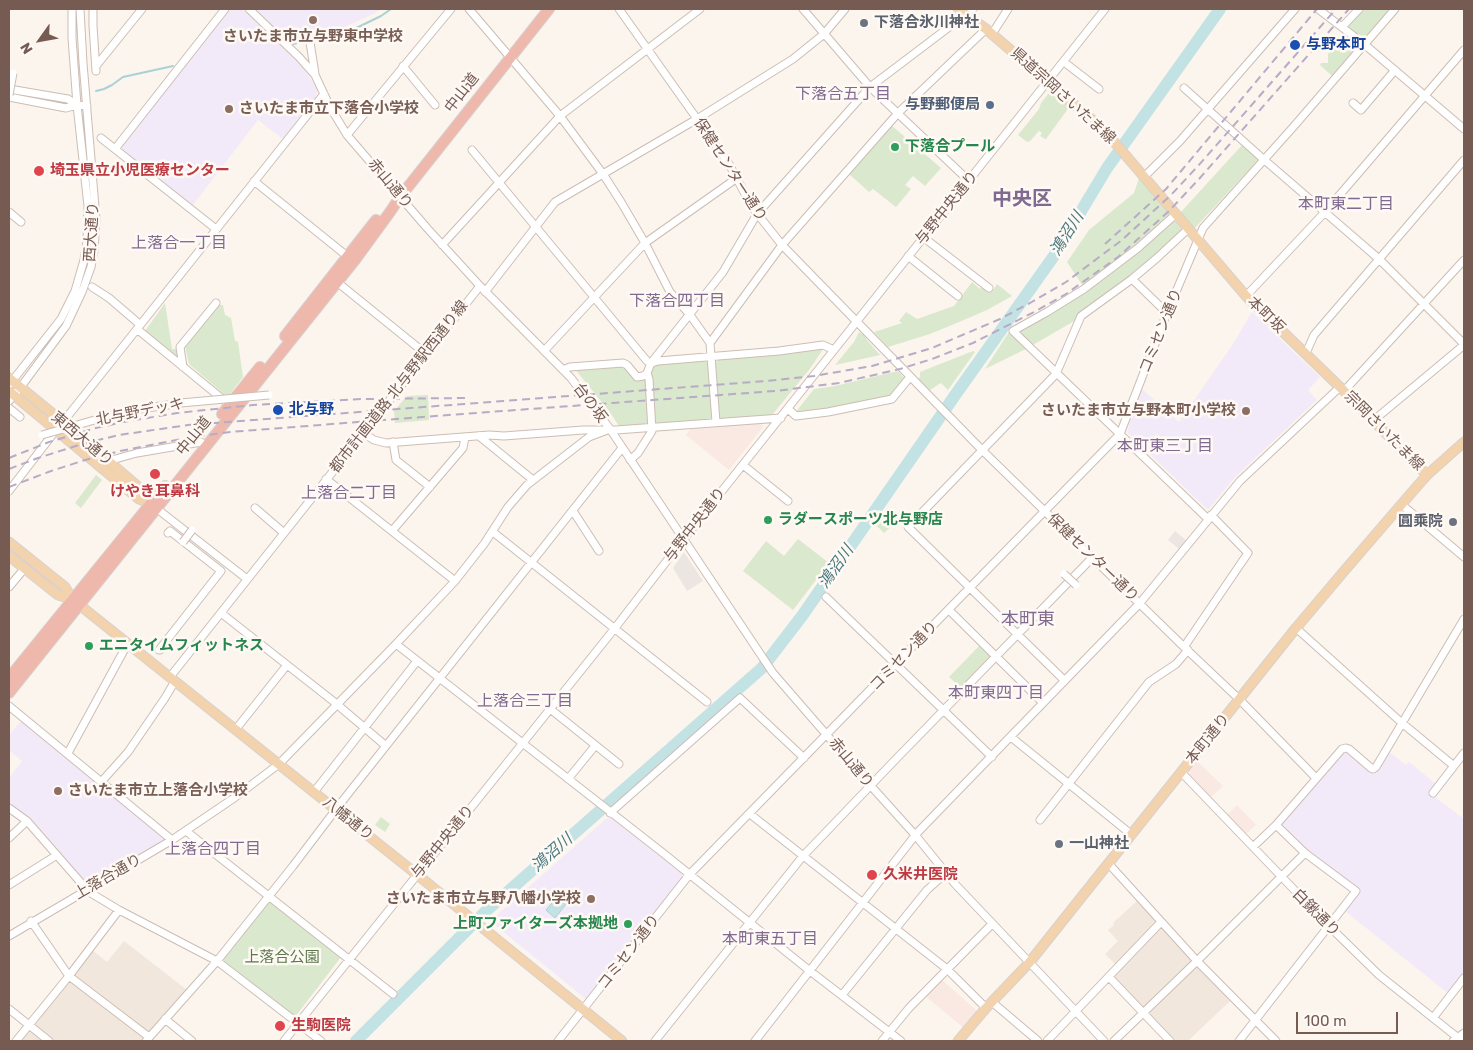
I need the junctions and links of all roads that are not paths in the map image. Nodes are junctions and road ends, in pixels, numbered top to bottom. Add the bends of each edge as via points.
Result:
1 (72, 9) edge
2 (80, 9) edge
3 (92, 9) edge
4 (142, 9) edge
5 (226, 9) edge
6 (249, 9) edge
7 (451, 9) edge
8 (469, 9) edge
9 (549, 9) edge
10 (619, 9) edge
11 (700, 9) edge
12 (803, 9) edge
13 (845, 9) edge
14 (958, 9) edge
15 (1008, 9) edge
16 (1105, 9) edge
17 (1296, 9) edge
18 (1318, 9) edge
19 (1358, 9) edge
20 (1395, 9) edge
21 (970, 11) edge
22 (1342, 27) junction
23 (989, 32) junction
24 (824, 34) junction
25 (310, 39) dead end
26 (1364, 44) junction
27 (648, 49) junction
28 (1464, 50) edge
29 (509, 58) junction
30 (1064, 62) junction
31 (403, 66) junction
32 (1395, 70) junction
33 (13, 73) dead end
34 (315, 75) junction
35 (1048, 82) junction
36 (870, 88) junction
37 (1099, 88) dead end
38 (1184, 88) dead end
39 (9, 89) edge
40 (324, 94) junction
41 (9, 96) edge
42 (1424, 96) junction
43 (1353, 103) dead end
44 (77, 105) junction
45 (435, 105) dead end
46 (87, 106) junction
47 (1208, 110) junction
48 (898, 113) junction
49 (560, 116) junction
50 (697, 119) junction
51 (1464, 129) edge
52 (347, 135) junction
53 (101, 138) dead end
54 (115, 149) junction
55 (472, 150) dead end
56 (1264, 160) junction
57 (1464, 160) edge
58 (603, 174) junction
59 (1145, 176) junction
60 (738, 178) junction
61 (254, 181) junction
62 (969, 181) junction
63 (500, 183) junction
64 (400, 196) junction
65 (9, 212) edge
66 (1325, 212) junction
67 (757, 214) junction
68 (1176, 214) junction
69 (21, 222) dead end
70 (536, 226) junction
71 (216, 229) junction
72 (1188, 229) junction
73 (923, 238) junction
74 (1197, 239) junction
75 (644, 243) junction
76 (442, 245) junction
77 (782, 245) junction
78 (347, 256) junction
79 (908, 256) junction
80 (1380, 259) junction
81 (1464, 260) edge
82 (1132, 279) junction
83 (337, 282) junction
84 (480, 286) junction
85 (92, 287) dead end
86 (989, 288) dead end
87 (486, 292) junction
88 (594, 296) junction
89 (958, 296) dead end
90 (1246, 296) junction
91 (216, 303) dead end
92 (1424, 303) junction
93 (1167, 313) junction
94 (690, 315) junction
95 (857, 321) junction
96 (137, 325) junction
97 (710, 343) junction
98 (1464, 345) edge
99 (834, 350) junction
100 (544, 351) junction
101 (1306, 353) junction
102 (426, 354) junction
103 (711, 357) junction
104 (651, 364) junction
105 (183, 367) junction
106 (563, 370) junction
107 (647, 373) junction
108 (1056, 374) junction
109 (910, 377) junction
110 (10, 381) edge
111 (20, 388) junction
112 (1342, 389) junction
113 (269, 395) dead end
114 (10, 396) edge
115 (232, 407) junction
116 (9, 408) edge
117 (788, 409) junction
118 (20, 418) dead end
119 (781, 418) junction
120 (1374, 420) junction
121 (63, 422) junction
122 (716, 422) junction
123 (652, 428) junction
124 (56, 429) junction
125 (610, 429) junction
126 (363, 433) junction
127 (1120, 434) junction
128 (42, 436) dead end
129 (479, 436) junction
130 (465, 438) junction
131 (201, 442) junction
132 (393, 442) junction
133 (1462, 447) edge
134 (622, 448) junction
135 (982, 450) junction
136 (630, 460) junction
137 (108, 461) junction
138 (743, 465) junction
139 (1428, 475) junction
140 (326, 479) junction
141 (533, 480) junction
142 (430, 487) junction
143 (9, 491) edge
144 (788, 501) dead end
145 (1401, 504) junction
146 (154, 505) junction
147 (255, 508) dead end
148 (573, 511) junction
149 (1044, 511) junction
150 (1210, 517) junction
151 (192, 530) dead end
152 (392, 531) junction
153 (493, 532) junction
154 (284, 533) junction
155 (168, 534) dead end
156 (683, 540) junction
157 (9, 542) edge
158 (183, 542) junction
159 (598, 551) dead end
160 (9, 556) edge
161 (1464, 557) edge
162 (1092, 558) junction
163 (531, 562) junction
164 (24, 569) junction
165 (1064, 574) dead end
166 (247, 580) junction
167 (455, 581) junction
168 (1076, 585) dead end
169 (9, 588) edge
170 (970, 588) junction
171 (826, 596) dead end
172 (76, 602) junction
173 (1140, 604) junction
174 (949, 610) junction
175 (221, 613) junction
176 (1464, 619) edge
177 (615, 628) junction
178 (1296, 628) junction
179 (1017, 634) junction
180 (128, 643) junction
181 (396, 644) junction
182 (1186, 649) junction
183 (160, 650) dead end
184 (996, 656) junction
185 (417, 662) junction
186 (897, 664) junction
187 (287, 665) junction
188 (9, 678) edge
189 (172, 679) junction
190 (440, 679) junction
191 (1064, 680) junction
192 (9, 693) edge
193 (1239, 699) junction
194 (707, 702) dead end
195 (1043, 703) junction
196 (337, 704) junction
197 (9, 706) edge
198 (550, 708) junction
199 (944, 710) junction
200 (1402, 723) junction
201 (364, 728) junction
202 (236, 729) junction
203 (827, 735) junction
204 (1011, 737) junction
205 (522, 743) junction
206 (386, 746) junction
207 (595, 746) junction
208 (1464, 753) edge
209 (68, 754) junction
210 (992, 757) junction
211 (804, 758) junction
212 (279, 764) junction
213 (619, 764) dead end
214 (1454, 766) junction
215 (1181, 772) junction
216 (1316, 778) junction
217 (568, 780) junction
218 (102, 781) junction
219 (1069, 784) junction
220 (871, 786) junction
221 (314, 792) junction
222 (1433, 793) dead end
223 (9, 808) edge
224 (336, 810) junction
225 (609, 812) junction
226 (750, 814) junction
227 (1040, 820) dead end
228 (27, 821) junction
229 (1276, 825) junction
230 (186, 831) junction
231 (1132, 835) junction
232 (916, 836) junction
233 (9, 838) edge
234 (172, 840) junction
235 (1253, 847) junction
236 (1306, 852) junction
237 (57, 855) junction
238 (803, 856) junction
239 (1108, 864) junction
240 (946, 873) junction
241 (417, 875) junction
242 (689, 876) junction
243 (1282, 878) junction
244 (9, 885) edge
245 (87, 889) junction
246 (269, 896) junction
247 (863, 904) junction
248 (119, 910) junction
249 (31, 921) junction
250 (1161, 922) junction
251 (749, 923) junction
252 (992, 924) junction
253 (1329, 926) junction
254 (895, 929) junction
255 (9, 936) edge
256 (350, 960) junction
257 (217, 961) junction
258 (1198, 961) junction
259 (1029, 963) junction
260 (946, 969) junction
261 (810, 971) junction
262 (70, 976) junction
263 (1108, 977) junction
264 (1464, 978) edge
265 (394, 994) dead end
266 (842, 995) junction
267 (989, 1005) junction
268 (9, 1009) edge
269 (583, 1010) junction
270 (1076, 1011) junction
271 (1143, 1013) junction
272 (1434, 1018) junction
273 (165, 1020) junction
274 (1256, 1020) junction
275 (299, 1024) junction
276 (28, 1025) junction
277 (890, 1032) junction
278 (1459, 1038) edge
279 (147, 1039) edge
280 (16, 1041) edge
281 (49, 1041) edge
282 (192, 1041) edge
283 (284, 1041) edge
284 (321, 1041) edge
285 (558, 1041) edge
286 (622, 1041) edge
287 (655, 1041) edge
288 (755, 1041) edge
289 (882, 1041) edge
290 (901, 1041) edge
291 (958, 1041) edge
292 (1038, 1041) edge
293 (1047, 1041) edge
294 (1104, 1041) edge
295 (1114, 1041) edge
296 (1170, 1041) edge
297 (1239, 1041) edge
298 (1276, 1041) edge

1 - 44 street, 西大通り
2 - 46 street, 西大通り
3 - 4 street via 96,69
5 - 54 street
6 - 34 street, 赤山通り
7 - 31 street
8 - 29 street
9 - 29 highway, 中山道
10 - 27 street, 保健センター通り
11 - 27 street
12 - 24 street
13 - 24 street
14 - 21 main road, 県道宗岡さいたま線
15 - 23 street
16 - 30 street, 与野中央通り
17 - 47 street
18 - 22 street
19 - 22 street
20 - 26 street, コミセン通り
21 - 23 main road, 県道宗岡さいたま線
21 - 36 street
22 - 26 street
23 - 35 main road, 県道宗岡さいたま線
23 - 48 street
24 - 36 street
24 - 50 street via 793,58
25 - 34 street
26 - 32 street
26 - 56 street, コミセン通り
27 - 49 street
27 - 50 street, 保健センター通り
28 - 42 street
29 - 49 street
29 - 64 highway, 中山道
30 - 35 street, 与野中央通り
30 - 37 street
31 - 45 street
31 - 52 street
32 - 42 street
32 - 43 street via 1361,110
33 - 41 street, bridge
34 - 40 street, 赤山通り
35 - 59 main road, 県道宗岡さいたま線 via 1096,122
35 - 62 street, 与野中央通り
36 - 48 street
36 - 67 street
38 - 47 street
39 - 44 street via 68,99
40 - 52 street, 赤山通り
40 - 61 street
41 - 44 street via 66,108
42 - 51 street
42 - 66 street
44 - 46 street
44 - 110 street, 西大通り via 88,206 84,260 75,291 61,319
46 - 111 street, 西大通り via 96,219 90,268 66,326
47 - 56 street
47 - 59 street
48 - 62 street
48 - 77 street
49 - 58 street
49 - 63 street
50 - 58 street
50 - 60 street, 保健センター通り
52 - 64 street, 赤山通り
53 - 54 street
54 - 71 street
55 - 63 street
56 - 66 street
56 - 74 street, コミセン通り via 1206,223
57 - 80 street
58 - 70 street via 555,202
58 - 75 street
59 - 68 main road, 県道宗岡さいたま線
60 - 67 street, 保健センター通り
60 - 75 street
61 - 71 street
61 - 78 street
62 - 73 street, 与野中央通り
63 - 70 street
63 - 76 street
64 - 76 street, 赤山通り
64 - 78 highway, 中山道
64 - 83 highway, 中山道
65 - 69 street
66 - 80 street
66 - 90 street
67 - 77 street, 保健センター通り
67 - 94 street via 723,272
68 - 72 main road, 県道宗岡さいたま線
68 - 108 street via 1084,289 1013,331
70 - 87 street
70 - 88 street
71 - 96 street
72 - 74 main road, 県道宗岡さいたま線
72 - 82 street
73 - 79 street, 与野中央通り
73 - 86 street
74 - 90 main road, 本町坂
74 - 93 street, コミセン通り
75 - 88 street
75 - 94 street via 670,292
76 - 84 street, 赤山通り
77 - 95 street, 保健センター通り
77 - 97 street
78 - 115 highway, 中山道
79 - 89 street
79 - 95 street, 与野中央通り
80 - 92 street
80 - 101 street via 1314,335
81 - 92 street
82 - 93 street
82 - 108 street via 1081,316
83 - 102 street
83 - 115 highway, 中山道
84 - 87 street, 赤山通り
84 - 102 street, 都市計画道路 北与野駅西通り線
85 - 96 street via 110,298
87 - 100 street, 赤山通り
88 - 100 street
88 - 104 street
90 - 101 main road, 本町坂
91 - 105 street via 180,347
92 - 98 street
92 - 112 street
93 - 127 street, コミセン通り
94 - 97 street
94 - 104 street
95 - 99 street, 与野中央通り
95 - 109 street, 保健センター通り
96 - 105 street
96 - 121 street
97 - 103 street
98 - 120 street
99 - 103 street via 823,345
99 - 117 street, 与野中央通り
100 - 106 street, 台の坂
101 - 112 main road, 本町坂
102 - 126 street, 都市計画道路 北与野駅西通り線
103 - 104 street
103 - 122 street
104 - 107 street
105 - 115 street
106 - 107 street via 570,366 623,363 637,377
106 - 125 street, 台の坂
107 - 123 street
108 - 127 street
108 - 135 street
109 - 117 street via 892,399 796,416
109 - 135 street, 保健センター通り
110 - 111 main road, 東西大通り
111 - 114 street, 西大通り
111 - 121 main road, 東西大通り
112 - 120 main road, 宗岡さいたま線
112 - 150 street via 1240,481
113 - 128 street, 北与野デッキ, bridge via 140,409
114 - 124 main road, 東西大通り
115 - 131 highway, 中山道
115 - 146 highway, 中山道
116 - 118 street
117 - 119 street, 与野中央通り
119 - 122 street
119 - 138 street, 与野中央通り
120 - 139 main road, 宗岡さいたま線
121 - 137 main road, 東西大通り
122 - 123 street
123 - 125 street
123 - 136 street
124 - 143 street
124 - 146 main road, 東西大通り via 139,499
125 - 129 street
125 - 134 street, 台の坂
125 - 141 street, 上落合通り via 589,436
126 - 132 street via 378,442
126 - 140 street, 都市計画道路 北与野駅西通り線
127 - 149 street, コミセン通り
127 - 150 street
129 - 130 street
129 - 141 street
130 - 132 street
130 - 142 street via 464,448
131 - 137 street
131 - 146 highway, 中山道
132 - 142 street via 396,460
133 - 139 main road, 本町通り
134 - 136 street, 台の坂
134 - 148 street
135 - 149 street, 保健センター通り
135 - 170 street via 908,527
136 - 156 street, 赤山通り
137 - 146 main road, 東西大通り via 143,491
138 - 144 street
138 - 156 street, 与野中央通り
139 - 145 main road, 本町通り
140 - 152 street
140 - 154 street, 都市計画道路 北与野駅西通り線
141 - 153 street, 上落合通り via 508,507
142 - 152 street
145 - 161 street
145 - 178 main road, 本町通り
146 - 166 street
146 - 172 highway, 中山道
147 - 154 street
148 - 159 street
148 - 163 street
149 - 162 street, 保健センター通り
149 - 170 street, コミセン通り
150 - 173 street
150 - 182 street via 1248,554
151 - 158 street, bridge
152 - 167 street
153 - 163 street
153 - 167 street, 上落合通り
154 - 166 street, 都市計画道路 北与野駅西通り線
155 - 158 street via 170,532
156 - 177 street, 与野中央通り
156 - 203 street, 赤山通り via 769,668
157 - 172 main road via 65,587
158 - 183 street via 221,571
160 - 164 main road
162 - 173 street, 保健センター通り
162 - 179 street
163 - 177 street
163 - 190 street
164 - 169 street
164 - 172 main road via 58,595
165 - 168 street, bridge
166 - 175 street, 都市計画道路 北与野駅西通り線
167 - 181 street, 上落合通り
170 - 174 street, コミセン通り
170 - 179 street
171 - 186 street
172 - 180 main road, 八幡通り
172 - 188 highway, 中山道
172 - 192 highway, 中山道
173 - 182 street, 保健センター通り
173 - 191 street
174 - 184 street
174 - 186 street, コミセン通り
175 - 187 street
175 - 189 street, 都市計画道路 北与野駅西通り線
176 - 200 street
177 - 194 street
177 - 198 street, 与野中央通り
178 - 193 main road, 本町通り
178 - 200 street
179 - 184 street
179 - 191 street
180 - 189 main road, 八幡通り
180 - 209 street
181 - 185 street
181 - 196 street, 上落合通り
182 - 193 street, 保健センター通り
182 - 219 street via 1176,664 1149,682
184 - 195 street
184 - 199 street
185 - 190 street
185 - 201 street
186 - 199 street
186 - 203 street, コミセン通り
187 - 196 street
187 - 202 street
189 - 202 main road, 八幡通り
189 - 218 street, 都市計画道路 北与野駅西通り線 via 165,698 128,752
190 - 205 street
190 - 206 street
191 - 195 street
193 - 215 main road, 本町通り
193 - 216 street, 保健センター通り
195 - 204 street
196 - 201 street
196 - 212 street, 上落合通り
197 - 209 street
198 - 205 street, 与野中央通り
198 - 207 street
199 - 210 street
199 - 220 street
200 - 214 street
200 - 216 street via 1374,769 1346,748
201 - 206 street
201 - 221 street
202 - 212 main road, 八幡通り
203 - 211 street, コミセン通り
203 - 220 street, 赤山通り
204 - 210 street
204 - 219 street
205 - 217 street
205 - 241 street, 与野中央通り
206 - 224 street
207 - 213 street
207 - 217 street
208 - 214 street
209 - 218 street
210 - 232 street
211 - 225 street via 740,698
211 - 226 street, コミセン通り
212 - 221 main road, 八幡通り
212 - 230 street, 上落合通り
214 - 222 street
215 - 231 main road, 本町通り
215 - 235 street, 白鍬通り
216 - 229 street
217 - 225 street
218 - 234 street
219 - 227 street
219 - 231 street
220 - 232 street, 赤山通り
220 - 238 street
221 - 224 main road, 八幡通り
223 - 228 street
224 - 241 main road, 八幡通り
224 - 246 street
225 - 242 street
226 - 238 street
226 - 242 street, コミセン通り
228 - 233 street
228 - 237 street
229 - 235 street
229 - 236 street
230 - 234 street, 上落合通り
230 - 246 street
231 - 239 main road, 本町通り
232 - 240 street, 赤山通り
232 - 247 street
234 - 245 street, 上落合通り
235 - 243 street, 白鍬通り
236 - 243 street
236 - 253 street via 1356,892
237 - 244 street
237 - 245 street
238 - 247 street
238 - 251 street
239 - 250 street
239 - 259 main road, 本町通り
240 - 252 street, 赤山通り
240 - 254 street via 927,890
241 - 256 street, 与野中央通り
241 - 269 main road, 八幡通り
242 - 251 street
242 - 269 street, コミセン通り
243 - 253 street, 白鍬通り
243 - 258 street
245 - 248 street
245 - 249 street, 上落合通り
246 - 256 street
246 - 257 street
247 - 254 street
247 - 261 street
248 - 257 street
248 - 262 street
249 - 255 street, 上落合通り
249 - 262 street
250 - 258 street
250 - 263 street
251 - 261 street
251 - 287 street
252 - 259 street, 赤山通り
252 - 260 street
253 - 272 street, 白鍬通り via 1379,975
253 - 274 street
254 - 260 street
254 - 266 street
256 - 265 street
256 - 275 street, 与野中央通り
257 - 273 street
257 - 275 street
258 - 271 street
258 - 274 street
259 - 267 main road, 本町通り
259 - 270 street, 赤山通り
260 - 267 street
260 - 277 street
261 - 266 street
261 - 288 street
262 - 276 street
262 - 279 street
263 - 270 street
263 - 271 street
264 - 272 street
266 - 277 street
267 - 291 main road, 本町通り
267 - 292 street
268 - 276 street
269 - 285 street, コミセン通り
269 - 286 main road, 八幡通り
270 - 293 street
270 - 294 street, 赤山通り
271 - 295 street
271 - 296 street
272 - 278 street, 白鍬通り
273 - 279 street
273 - 282 street
274 - 297 street
274 - 298 street
275 - 283 street, 与野中央通り
275 - 284 street
276 - 280 street
276 - 281 street
277 - 289 street
277 - 290 street

